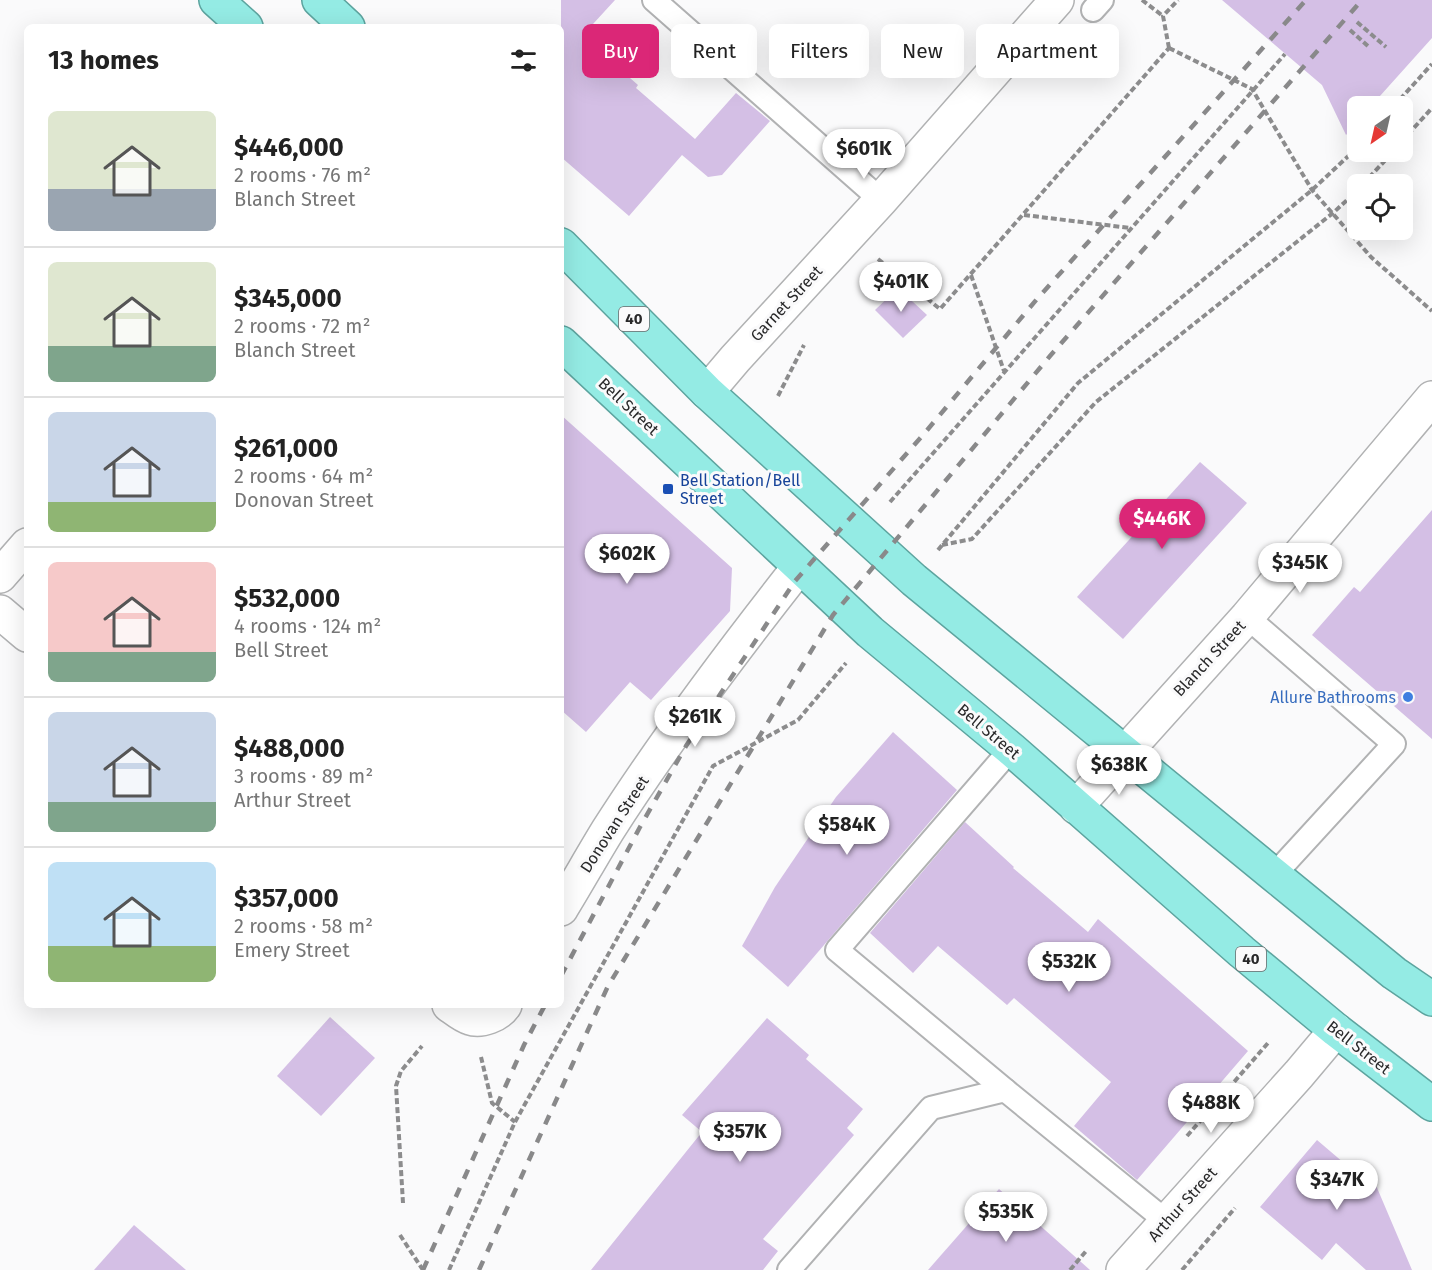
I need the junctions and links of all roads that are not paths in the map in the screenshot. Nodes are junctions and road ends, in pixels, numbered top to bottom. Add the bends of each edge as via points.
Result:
1 (216, 0) edge
2 (320, 0) edge
3 (654, 0) edge
4 (1057, 0) edge
5 (243, 24) edge
6 (345, 24) edge
7 (881, 200) junction
8 (564, 248) edge
9 (564, 345) edge
10 (707, 392) junction
11 (1432, 398) edge
12 (24, 548) edge
13 (799, 567) junction
14 (0, 576) edge
15 (0, 612) edge
16 (1247, 617) junction
17 (24, 632) edge
18 (1011, 749) junction
19 (1124, 752) junction
20 (1076, 807) junction
21 (1274, 875) junction
22 (564, 904) edge
23 (1432, 999) edge
24 (1336, 1030) junction
25 (1005, 1090) junction
26 (1432, 1104) edge
27 (1166, 1221) junction
28 (789, 1270) edge
29 (1123, 1270) edge

1 - 5 highway
2 - 6 highway
3 - 7 lane
4 - 7 street, Garnet Street
7 - 10 street, Garnet Street
8 - 10 highway, 40
9 - 13 highway, Bell Street / 40
10 - 19 highway, 40 via 914,580
11 - 16 street, Blanch Street
12 - 14 street
13 - 18 highway, Bell Street / 40 via 870,632
13 - 22 street, Donovan Street via 665,746
15 - 17 street
16 - 19 street, Blanch Street
16 - 21 lane via 1394,744
18 - 20 highway, Bell Street / 40
18 - 25 lane via 837,950
19 - 20 street, Blanch Street
19 - 21 highway, 40
20 - 24 highway, Bell Street / 40
21 - 23 highway, 40 via 1394,973
24 - 26 highway, Bell Street / 40
24 - 27 street, Arthur Street
25 - 27 lane
25 - 28 lane via 931,1108
27 - 29 street, Arthur Street

